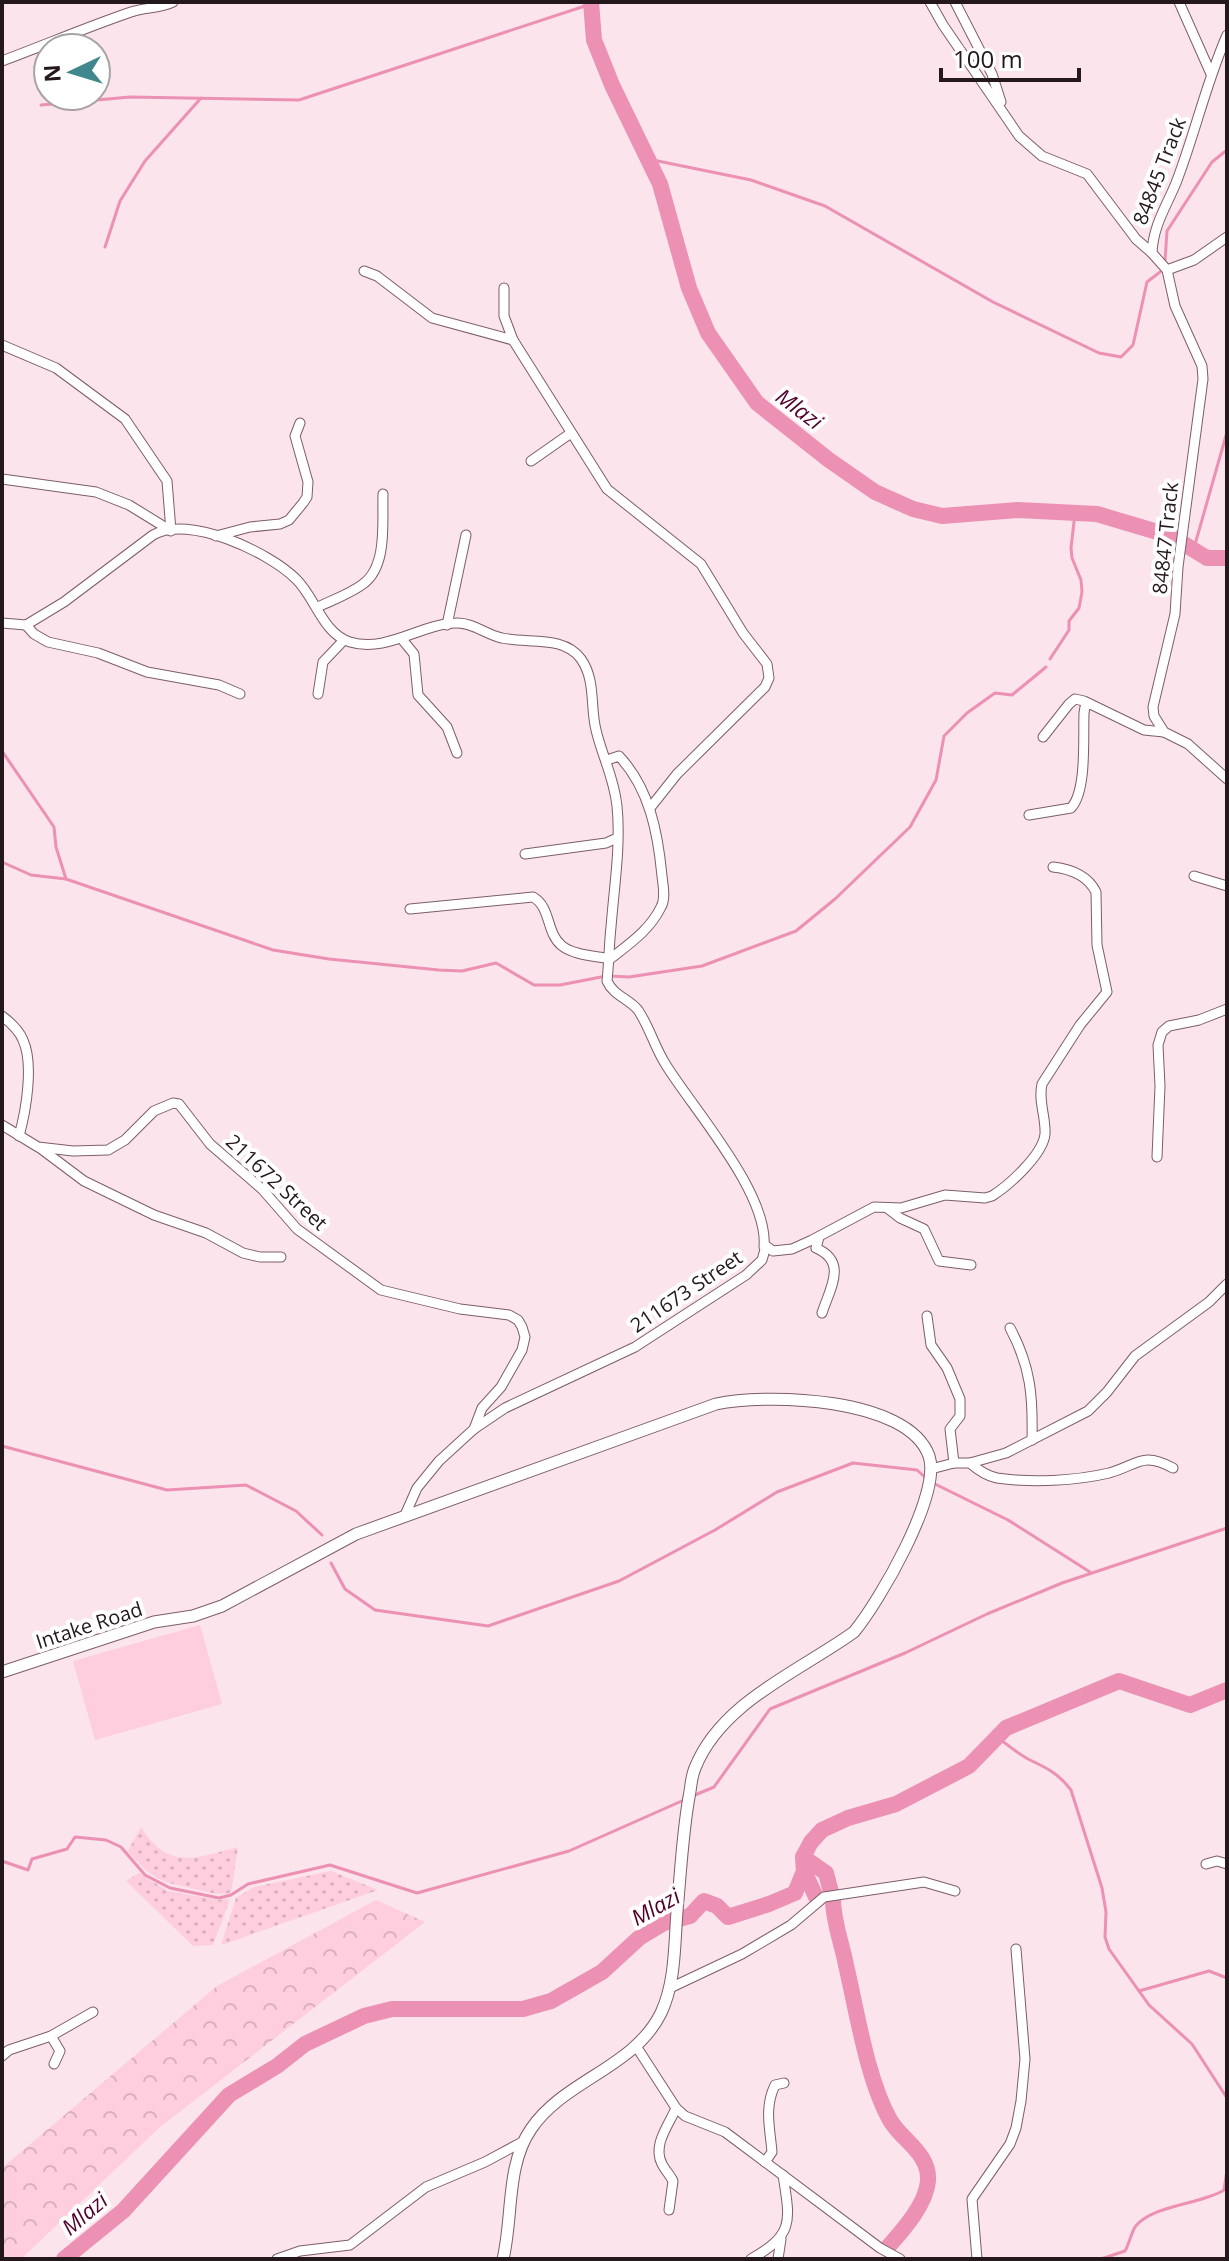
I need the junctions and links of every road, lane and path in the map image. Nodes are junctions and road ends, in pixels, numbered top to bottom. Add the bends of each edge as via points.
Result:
1 (173, 2) edge
2 (930, 2) edge
3 (955, 2) edge
4 (1179, 2) edge
5 (1227, 35) edge
6 (2, 61) edge
7 (1211, 74) junction
8 (1004, 113) junction
9 (1227, 237) edge
10 (1152, 253) junction
11 (1167, 270) junction
12 (364, 271) dead end
13 (504, 288) dead end
14 (513, 340) junction
15 (2, 345) edge
16 (300, 423) dead end
17 (571, 433) junction
18 (531, 461) dead end
19 (2, 479) edge
20 (383, 494) dead end
21 (171, 531) junction
22 (466, 535) dead end
23 (216, 536) junction
24 (318, 607) junction
25 (2, 623) edge
26 (26, 625) junction
27 (447, 625) junction
28 (401, 638) junction
29 (344, 640) junction
30 (240, 694) dead end
31 (318, 694) dead end
32 (1089, 704) junction
33 (1164, 732) junction
34 (1043, 737) dead end
35 (457, 753) dead end
36 (607, 760) junction
37 (1227, 779) edge
38 (650, 808) junction
39 (1029, 815) dead end
40 (617, 838) junction
41 (525, 854) dead end
42 (1053, 867) dead end
43 (1194, 876) dead end
44 (1227, 886) edge
45 (410, 909) dead end
46 (610, 959) junction
47 (1227, 1009) edge
48 (2, 1016) edge
49 (2, 1125) edge
50 (19, 1136) junction
51 (38, 1147) junction
52 (1157, 1157) dead end
53 (887, 1208) junction
54 (819, 1237) junction
55 (766, 1246) junction
56 (281, 1257) dead end
57 (971, 1265) dead end
58 (1227, 1284) edge
59 (822, 1313) dead end
60 (927, 1316) dead end
61 (1010, 1328) dead end
62 (471, 1431) junction
63 (1032, 1440) junction
64 (954, 1463) junction
65 (970, 1463) junction
66 (1173, 1468) dead end
67 (931, 1469) junction
68 (405, 1515) junction
69 (2, 1672) edge
70 (1206, 1864) dead end
71 (1227, 1864) edge
72 (955, 1891) dead end
73 (1016, 1949) dead end
74 (670, 1988) junction
75 (93, 2012) dead end
76 (51, 2036) junction
77 (636, 2046) junction
78 (2, 2056) edge
79 (54, 2064) dead end
80 (784, 2083) dead end
81 (676, 2108) junction
82 (524, 2141) junction
83 (765, 2162) junction
84 (783, 2175) junction
85 (669, 2210) dead end
86 (781, 2237) junction
87 (277, 2259) edge
88 (503, 2259) edge
89 (751, 2259) edge
90 (778, 2259) edge
91 (900, 2259) edge
92 (977, 2259) edge

1 - 6 street via 134,10
2 - 8 street
3 - 8 street via 992,74
4 - 7 street
5 - 7 street, 84845 Track
7 - 10 street, 84845 Track via 1177,182 1153,231
8 - 10 street via 1031,148 1087,174
9 - 11 street via 1194,260
10 - 11 street, 84845 Track
11 - 33 street, 84847 Track via 1203,379 1175,614 1153,707
12 - 14 street via 432,318
13 - 14 street via 504,316
14 - 17 street
15 - 21 street via 56,368 125,419 167,481
16 - 23 street via 295,436 308,482 303,503 280,524
17 - 18 street
17 - 38 street via 607,489 697,559 769,671 765,687
19 - 21 street via 96,492
20 - 24 street via 382,537 369,579
21 - 23 street
21 - 26 street via 153,535
22 - 27 street
23 - 24 street via 244,545 284,569
24 - 29 street
25 - 26 street
26 - 30 street via 53,643
27 - 28 street
27 - 36 street via 464,624 503,639 558,644 577,654 588,670 596,730
28 - 29 street via 364,645
28 - 35 street via 414,654 418,695 447,727
29 - 31 street via 323,662
32 - 33 street via 1144,730
32 - 34 street via 1072,700
32 - 39 street via 1075,803
33 - 37 street via 1188,744
36 - 38 street via 617,755 622,759
36 - 40 street via 617,804
38 - 46 street via 664,901 647,927
40 - 41 street
40 - 46 street
42 - 53 street, 211673 Street via 1078,874 1096,892 1097,945 1107,992 1045,1078 1040,1093 1042,1143 1027,1166 985,1198 945,1195
43 - 44 street
45 - 46 street via 533,897 565,949
46 - 55 street via 609,986 636,1008 669,1071 735,1168 763,1222
47 - 52 street via 1164,1028 1158,1045
48 - 50 street via 25,1047 27,1089
49 - 50 street, 211672 Street
50 - 51 street, 211672 Street
51 - 56 street via 84,1181 154,1215 243,1253
51 - 62 street, 211672 Street via 108,1150 154,1111 179,1104 210,1144 262,1189 297,1229 381,1290 518,1320 525,1337 522,1350
53 - 54 street, 211673 Street via 874,1207
53 - 57 street via 924,1229 939,1261
54 - 55 street, 211673 Street via 792,1249 773,1251
54 - 59 street via 816,1248 833,1259 835,1268
55 - 62 street, 211673 Street via 762,1260 734,1285 635,1347 535,1393
58 - 63 street via 1135,1356 1088,1411
60 - 64 street via 931,1345 960,1399 960,1416 950,1429
61 - 63 street via 1029,1379
62 - 68 street via 417,1488
63 - 65 street
64 - 65 street
64 - 67 street
65 - 66 street via 997,1478 1036,1479 1112,1472 1153,1458
67 - 68 street, Intake Road via 929,1456 911,1430 880,1415 800,1401 739,1399
67 - 74 street via 921,1511 869,1614 854,1632 731,1716 705,1747 694,1770 684,1827
68 - 69 street, Intake Road via 356,1534 222,1606 154,1622
70 - 71 street
72 - 74 street via 924,1882 824,1897 791,1925 742,1954
73 - 92 street via 1024,2045 1021,2101 1010,2144 972,2199
74 - 77 street via 659,2016
75 - 76 street
76 - 78 street
76 - 79 street via 60,2051
77 - 81 street
77 - 82 street via 551,2107
80 - 83 street via 772,2090 767,2115 772,2152
81 - 83 street via 725,2132
81 - 85 street via 659,2151 673,2181
82 - 87 street via 426,2187 350,2245
82 - 88 street
83 - 84 street
84 - 86 street via 788,2217
84 - 91 street
86 - 89 street
86 - 90 street

